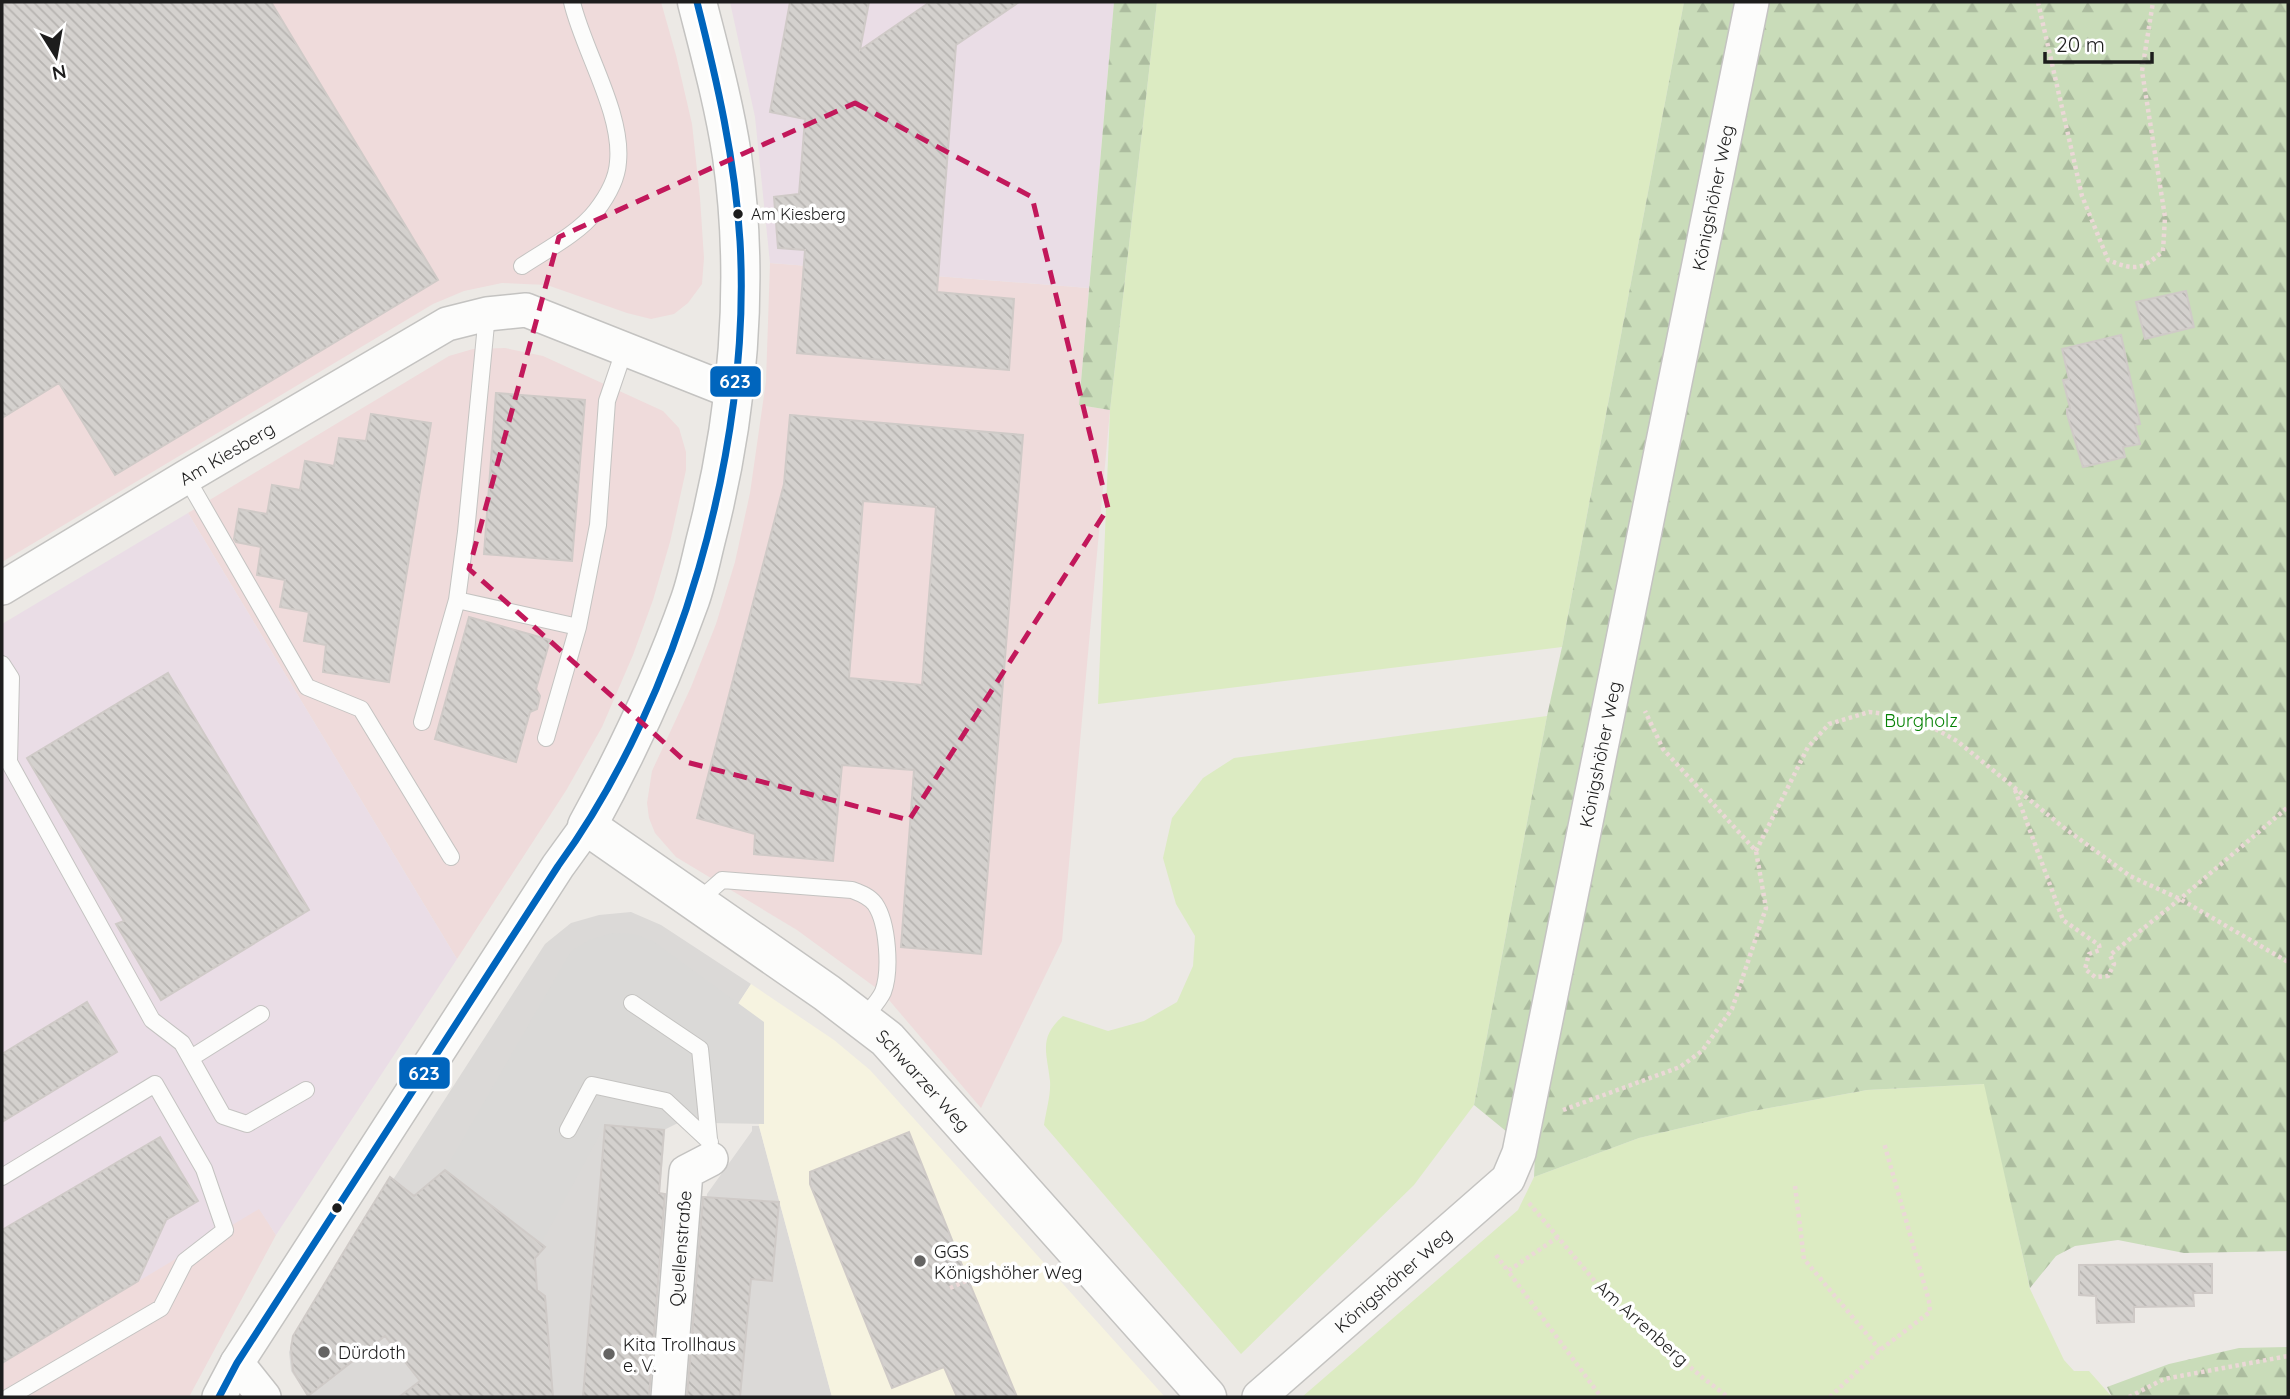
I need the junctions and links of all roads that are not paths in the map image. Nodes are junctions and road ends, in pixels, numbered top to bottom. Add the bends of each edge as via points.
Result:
1 (572, 2) edge
2 (697, 2) edge
3 (1752, 2) edge
4 (522, 266) dead end
5 (487, 314) junction
6 (625, 348) junction
7 (733, 392) junction
8 (186, 477) junction
9 (2, 589) edge
10 (457, 600) junction
11 (578, 627) junction
12 (2, 664) edge
13 (422, 722) dead end
14 (546, 738) dead end
15 (587, 826) junction
16 (452, 857) dead end
17 (696, 903) junction
18 (632, 1003) dead end
19 (261, 1014) dead end
20 (863, 1019) junction
21 (191, 1058) junction
22 (306, 1090) dead end
23 (568, 1130) dead end
24 (711, 1150) junction
25 (2, 1177) edge
26 (237, 1363) junction
27 (9, 1397) edge
28 (219, 1397) edge
29 (264, 1397) edge
30 (668, 1397) edge
31 (1207, 1397) edge
32 (1259, 1397) edge

1 - 4 lane via 614,122 618,164 595,212
2 - 7 street via 732,157 740,314
3 - 32 street, Königshöher Weg via 1519,1153 1508,1179
5 - 6 street, Am Kiesberg via 526,310
5 - 8 street, Am Kiesberg via 447,324
5 - 10 lane
6 - 7 street, Am Kiesberg
6 - 11 lane via 607,401 598,525
7 - 15 street via 720,485 691,598 629,749
8 - 9 street, Am Kiesberg
8 - 16 lane via 307,687 361,709
10 - 11 lane
10 - 13 lane
11 - 14 lane
12 - 21 lane via 11,678 9,762 152,1020 182,1043
15 - 17 street, Schwarzer Weg
15 - 26 street
17 - 20 street, Schwarzer Weg
17 - 20 lane via 722,880 852,890 866,896 875,904 885,931 886,970 883,992
18 - 24 lane via 701,1049
19 - 21 lane
20 - 31 street, Schwarzer Weg via 887,1038
21 - 22 lane via 223,1116 247,1124
23 - 24 lane via 592,1085 666,1101
24 - 30 street, Quellenstraße via 686,1172
25 - 27 lane via 155,1084 204,1169 225,1230 185,1261 161,1308
26 - 28 street
26 - 29 street

